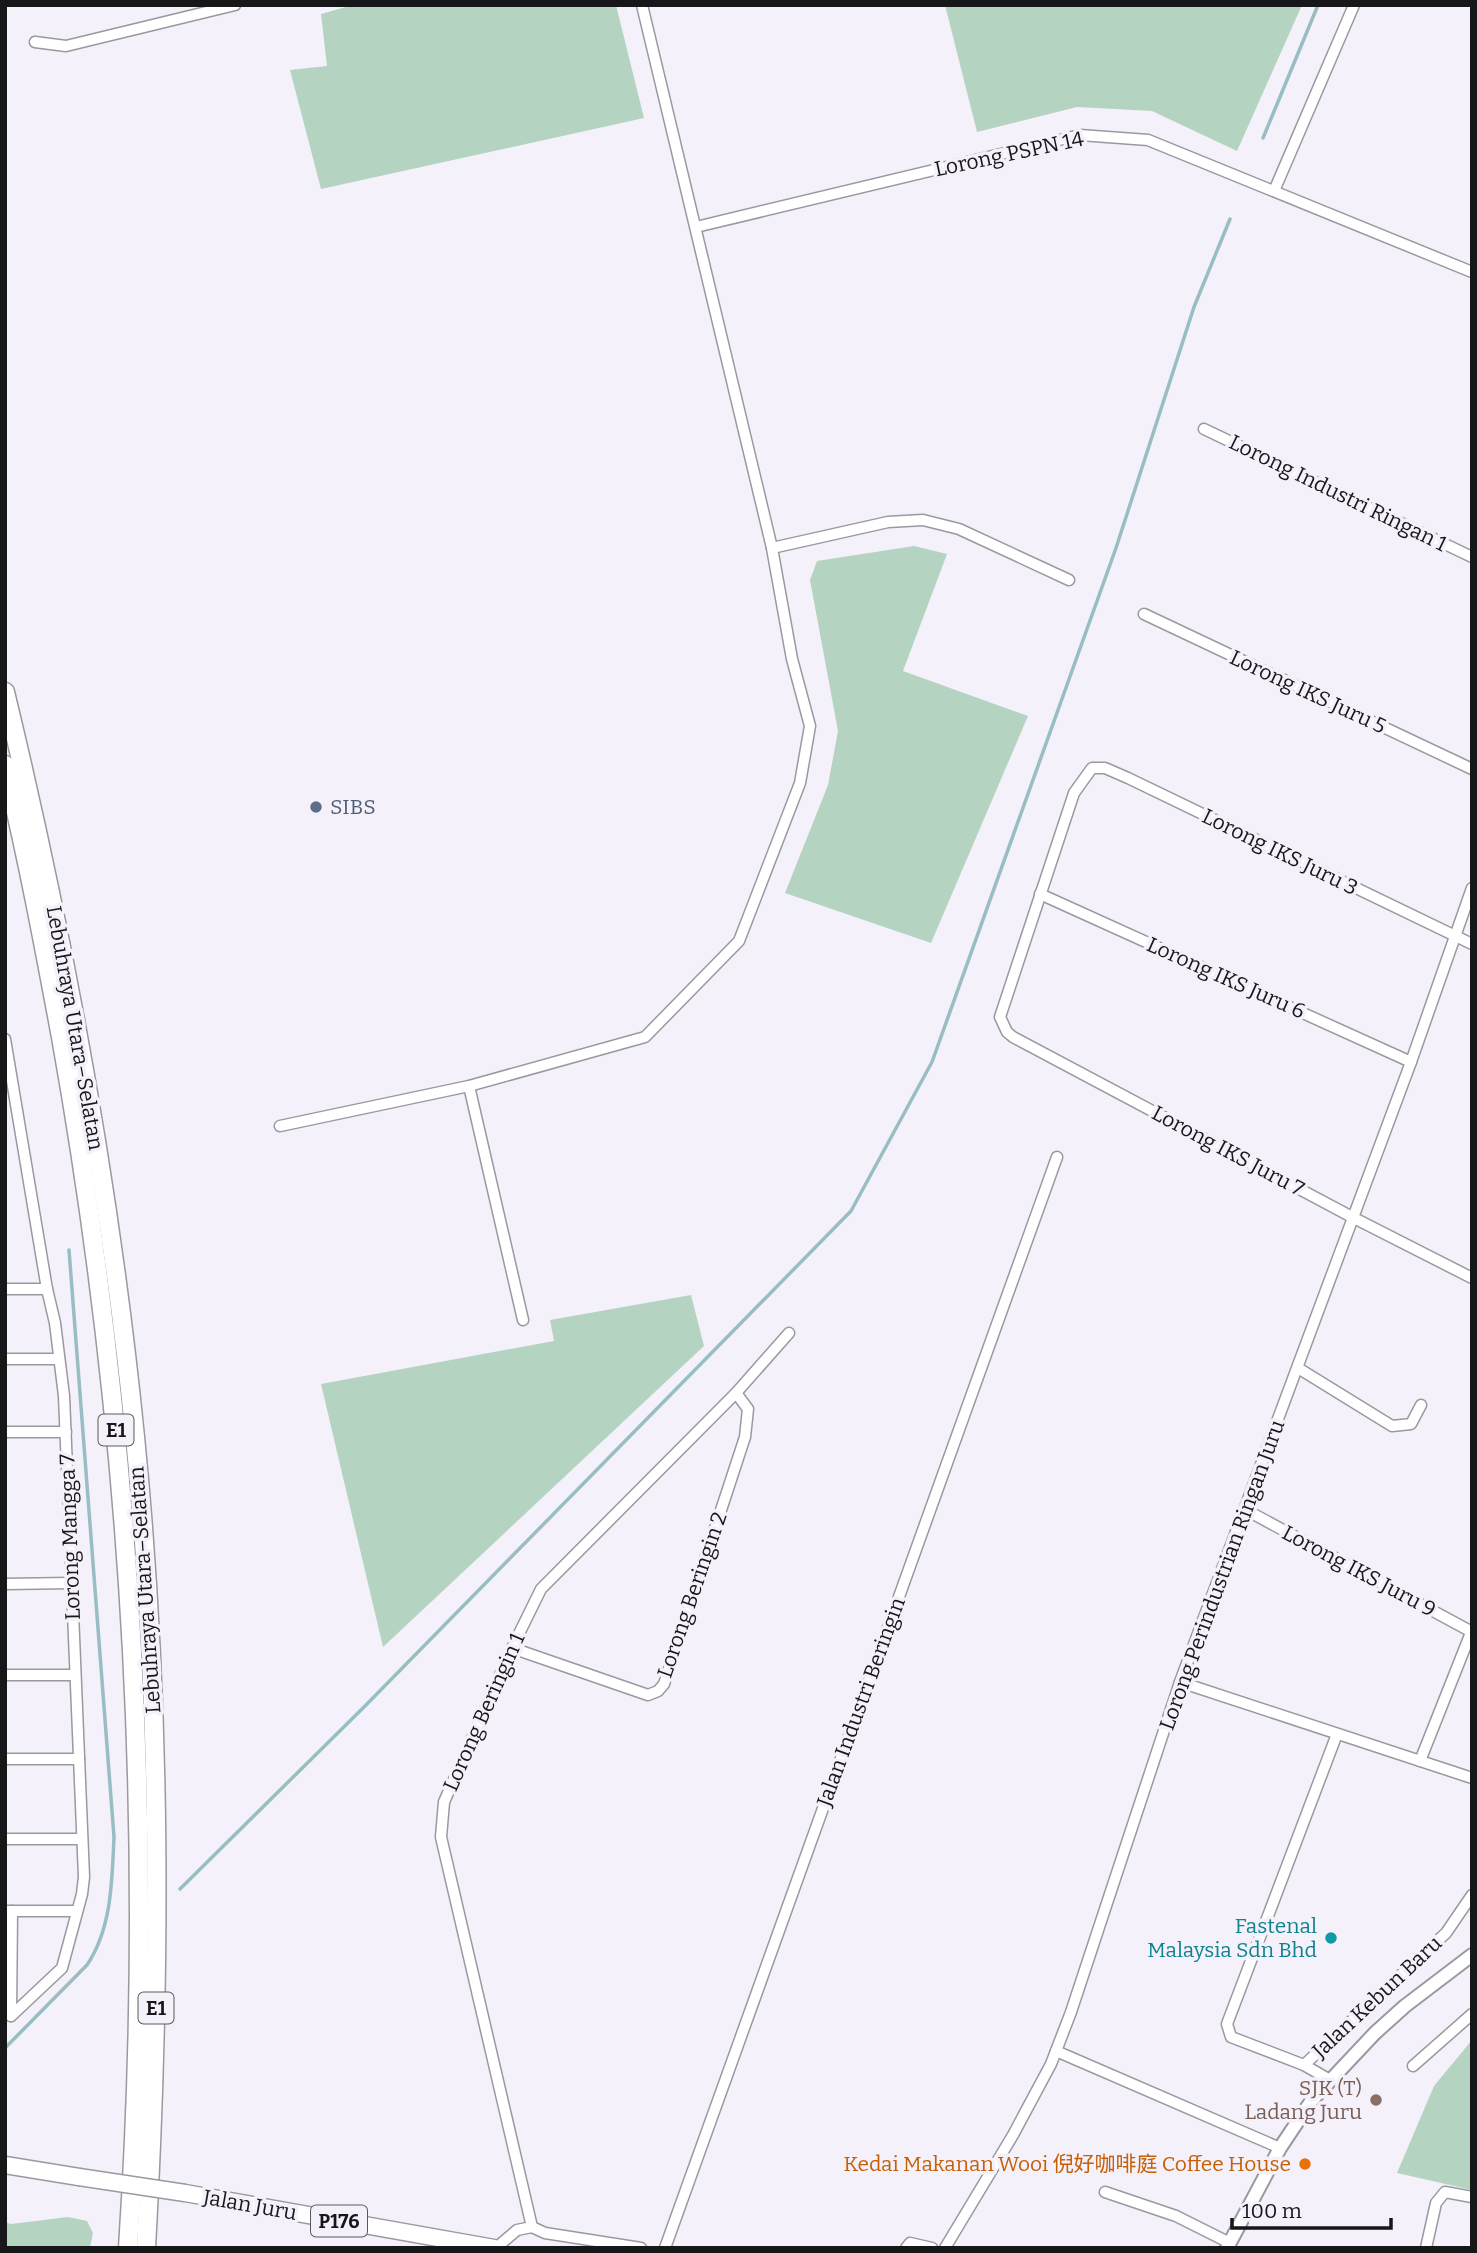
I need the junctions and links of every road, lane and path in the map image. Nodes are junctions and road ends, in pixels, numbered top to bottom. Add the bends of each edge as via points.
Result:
1 (235, 5) edge
2 (642, 5) edge
3 (1354, 5) edge
4 (35, 42) dead end
5 (1274, 191) junction
6 (696, 227) junction
7 (1472, 272) edge
8 (1204, 429) dead end
9 (772, 548) junction
10 (1472, 557) edge
11 (1069, 580) dead end
12 (1144, 614) dead end
13 (5, 692) edge
14 (5, 765) edge
15 (1472, 769) edge
16 (1472, 888) edge
17 (1040, 894) junction
18 (1455, 937) junction
19 (1472, 944) edge
20 (5, 1039) edge
21 (1411, 1062) junction
22 (469, 1086) junction
23 (280, 1126) dead end
24 (1057, 1157) dead end
25 (1352, 1217) junction
26 (1472, 1278) edge
27 (5, 1289) edge
28 (47, 1289) junction
29 (523, 1320) dead end
30 (789, 1333) dead end
31 (5, 1359) edge
32 (59, 1359) junction
33 (1298, 1368) junction
34 (736, 1393) junction
35 (1422, 1405) dead end
36 (5, 1432) edge
37 (66, 1432) junction
38 (1246, 1510) junction
39 (71, 1583) junction
40 (5, 1584) edge
41 (1471, 1631) edge
42 (512, 1648) junction
43 (5, 1675) edge
44 (75, 1675) junction
45 (1180, 1682) junction
46 (1337, 1734) junction
47 (5, 1759) edge
48 (79, 1759) junction
49 (1420, 1761) junction
50 (1472, 1778) edge
51 (5, 1839) edge
52 (82, 1839) junction
53 (1472, 1895) edge
54 (9, 1911) edge
55 (77, 1911) junction
56 (1472, 1955) edge
57 (1472, 2014) edge
58 (1056, 2051) junction
59 (1304, 2065) junction
60 (1413, 2066) dead end
61 (1330, 2080) junction
62 (1280, 2148) junction
63 (5, 2165) edge
64 (1105, 2192) dead end
65 (1472, 2197) edge
66 (532, 2227) junction
67 (1228, 2246) edge
68 (128, 2248) edge
69 (146, 2248) edge
70 (495, 2248) edge
71 (641, 2248) edge
72 (665, 2248) edge
73 (906, 2248) edge
74 (932, 2248) edge
75 (945, 2248) edge
76 (1426, 2248) edge

1 - 4 street via 66,46
2 - 6 street
3 - 5 street
5 - 6 street, Lorong PSPN 14 via 1148,140 1080,135
5 - 7 street, Lorong PSPN 14
6 - 9 street
8 - 10 street, Lorong Industri Ringan 1
9 - 11 street via 888,522 923,520 959,529
9 - 22 street via 792,659 810,726 800,783 739,941 645,1037
12 - 15 street, Lorong IKS Juru 5
13 - 69 highway, Lebuhraya Utara–Selatan / E1 via 59,935 91,1108 135,1436 152,1676 157,1887
14 - 68 highway, Lebuhraya Utara–Selatan / E1 via 77,1127 107,1335 124,1507 141,1875
16 - 18 street, Lorong Perindustrian Ringan Juru
17 - 18 street, Lorong IKS Juru 3 via 1074,793 1092,768 1105,768
17 - 21 street, Lorong IKS Juru 6
17 - 25 street, Lorong IKS Juru 7 via 1001,1010 1003,1026 1013,1037
18 - 19 street, Lorong IKS Juru 3
18 - 21 street, Lorong Perindustrian Ringan Juru
20 - 28 street, Lorong Mangga 7
21 - 25 street, Lorong Perindustrian Ringan Juru
22 - 23 street
22 - 29 street
24 - 72 street, Jalan Industri Beringin
25 - 26 street, Lorong IKS Juru 7
25 - 33 street, Lorong Perindustrian Ringan Juru
27 - 28 street
28 - 32 street, Lorong Mangga 7
30 - 34 street, Lorong Beringin 1
31 - 32 street
32 - 37 street, Lorong Mangga 7
33 - 35 street via 1392,1426 1411,1424
33 - 38 street, Lorong Perindustrian Ringan Juru
34 - 42 street, Lorong Beringin 1 via 541,1589
34 - 42 street, Lorong Beringin 2 via 748,1409 745,1437 658,1691 648,1695
36 - 37 street
37 - 39 street, Lorong Mangga 7
38 - 41 street, Lorong IKS Juru 9
38 - 45 street, Lorong Perindustrian Ringan Juru
39 - 40 street
39 - 44 street, Lorong Mangga 7
41 - 49 street
42 - 66 street, Lorong Beringin 1 via 444,1802 441,1838
43 - 44 street
44 - 48 street, Lorong Mangga 7
45 - 46 street
45 - 58 street, Lorong Perindustrian Ringan Juru
46 - 49 street
46 - 59 street via 1227,2024 1231,2037
47 - 48 street
48 - 52 street, Lorong Mangga 7
49 - 50 street
51 - 52 street
52 - 55 street, Lorong Mangga 7 via 84,1877
53 - 59 street, Jalan Kebun Baru via 1446,1933
54 - 55 street
54 - 55 street, Lorong Mangga 7 via 12,2016 62,1968
56 - 61 street, Jalan Kebun Baru via 1405,2006
57 - 60 street
58 - 62 street
58 - 75 street, Lorong Perindustrian Ringan Juru via 1013,2135
59 - 61 street
61 - 62 street, Jalan Kebun Baru
62 - 67 street, Jalan Kebun Baru
63 - 70 main road, Jalan Juru / P176, bridge
64 - 67 street via 1176,2216
65 - 76 street via 1446,2192 1440,2196
66 - 70 street via 517,2230
66 - 71 street
73 - 74 street via 909,2243

